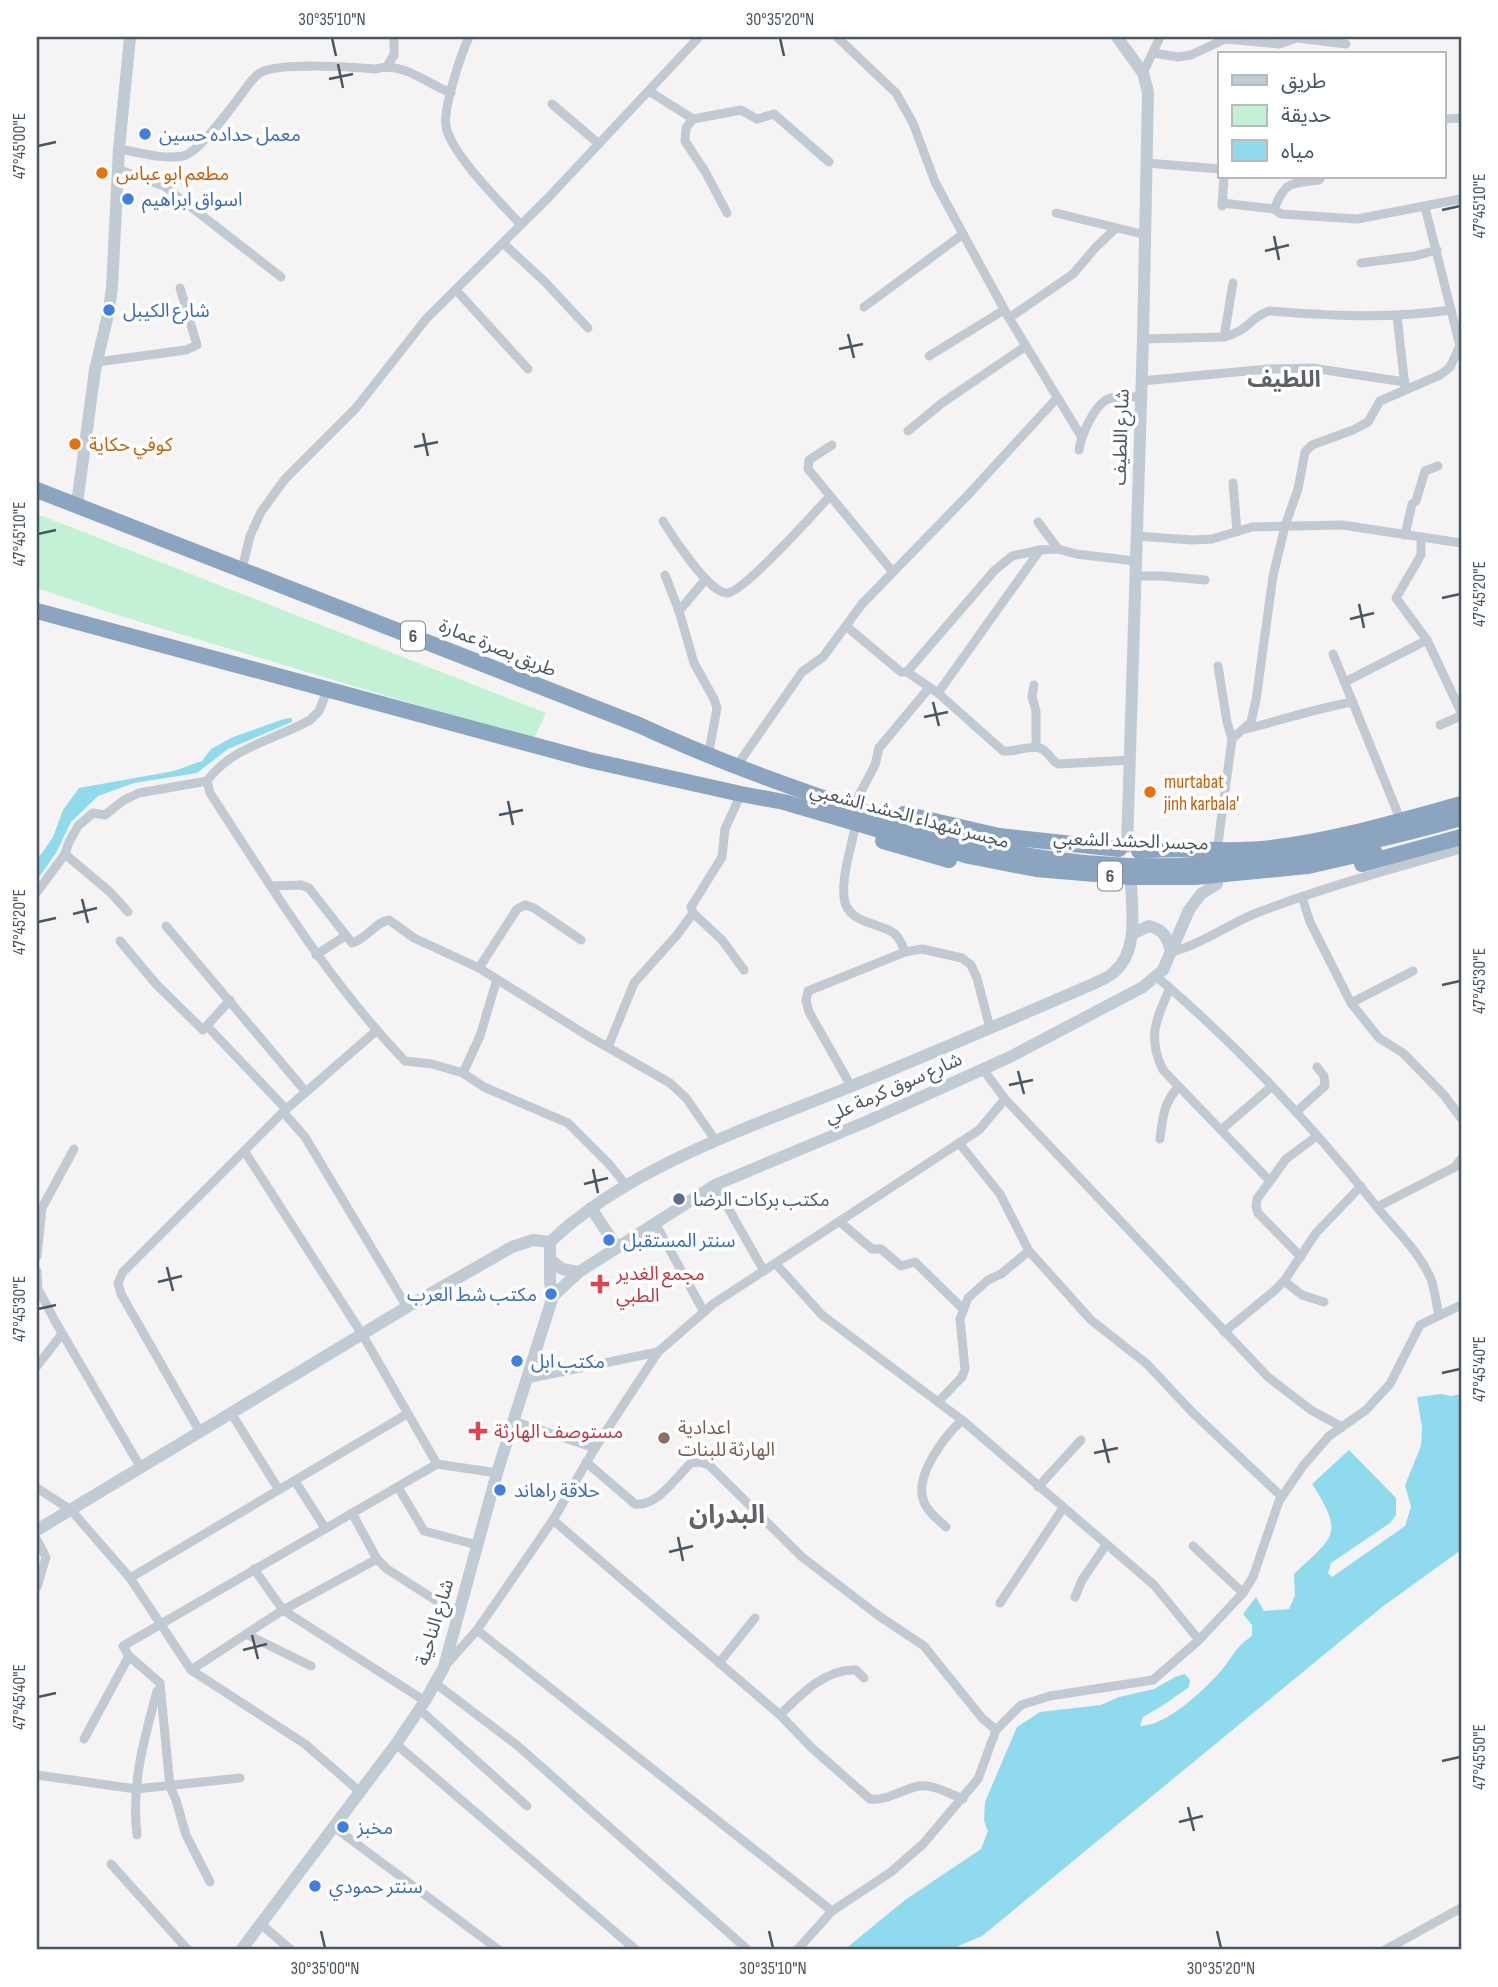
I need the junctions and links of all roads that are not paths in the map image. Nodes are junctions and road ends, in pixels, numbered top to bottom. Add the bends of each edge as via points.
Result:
1 (130, 37) edge
2 (394, 37) edge
3 (469, 37) edge
4 (699, 37) edge
5 (837, 37) edge
6 (1116, 37) edge
7 (1160, 37) edge
8 (1346, 44) dead end
9 (1280, 49) edge
10 (1153, 52) junction
11 (387, 66) junction
12 (1143, 73) junction
13 (649, 91) junction
14 (451, 93) junction
15 (552, 104) dead end
16 (693, 119) junction
17 (599, 144) junction
18 (118, 149) junction
19 (829, 162) dead end
20 (1146, 163) junction
21 (117, 169) junction
22 (1218, 169) edge
23 (1224, 178) edge
24 (1320, 178) edge
25 (1461, 199) edge
26 (1425, 207) junction
27 (1273, 209) junction
28 (727, 213) dead end
29 (1056, 213) dead end
30 (521, 225) junction
31 (1115, 229) junction
32 (963, 234) junction
33 (1146, 235) junction
34 (503, 243) junction
35 (1437, 250) junction
36 (1361, 263) dead end
37 (281, 276) dead end
38 (1233, 282) dead end
39 (180, 288) dead end
40 (456, 290) junction
41 (864, 307) dead end
42 (1451, 310) junction
43 (1006, 314) junction
44 (1397, 316) junction
45 (588, 328) dead end
46 (1224, 337) junction
47 (1143, 339) junction
48 (1461, 345) edge
49 (1026, 346) junction
50 (929, 356) dead end
51 (97, 362) junction
52 (528, 369) dead end
53 (1141, 382) junction
54 (1405, 386) junction
55 (1140, 397) junction
56 (1057, 398) junction
57 (908, 431) dead end
58 (1081, 436) junction
59 (832, 445) dead end
60 (1079, 450) dead end
61 (1438, 466) dead end
62 (1233, 483) dead end
63 (37, 490) edge
64 (830, 496) junction
65 (77, 504) junction
66 (663, 521) dead end
67 (1038, 522) dead end
68 (1285, 526) junction
69 (1237, 532) junction
70 (1405, 535) junction
71 (1136, 536) junction
72 (1421, 537) junction
73 (1461, 543) edge
74 (1058, 549) junction
75 (1040, 550) junction
76 (1135, 561) junction
77 (242, 569) junction
78 (893, 572) junction
79 (665, 575) dead end
80 (1135, 576) junction
81 (705, 580) junction
82 (1205, 580) dead end
83 (37, 611) edge
84 (679, 611) junction
85 (846, 626) junction
86 (1427, 640) junction
87 (1334, 654) dead end
88 (1218, 666) dead end
89 (907, 672) junction
90 (1345, 682) junction
91 (1034, 685) dead end
92 (327, 691) junction
93 (934, 691) junction
94 (1353, 702) junction
95 (1461, 714) edge
96 (1440, 725) dead end
97 (1245, 729) junction
98 (1232, 739) junction
99 (1036, 747) junction
100 (708, 757) junction
101 (1131, 760) junction
102 (736, 767) junction
103 (207, 781) junction
104 (741, 794) junction
105 (785, 794) junction
106 (858, 799) junction
107 (1461, 804) edge
108 (1461, 818) edge
109 (1401, 821) junction
110 (854, 832) junction
111 (1454, 838) edge
112 (1128, 849) junction
113 (1197, 850) junction
114 (1217, 851) junction
115 (65, 854) junction
116 (1129, 881) junction
117 (1198, 884) junction
118 (1217, 884) junction
119 (271, 886) junction
120 (37, 892) edge
121 (1302, 897) junction
122 (128, 912) dead end
123 (693, 913) junction
124 (166, 926) dead end
125 (1132, 934) junction
126 (345, 936) junction
127 (581, 940) dead end
128 (120, 941) dead end
129 (1171, 951) junction
130 (905, 952) junction
131 (316, 956) junction
132 (479, 968) junction
133 (744, 970) dead end
134 (1413, 971) dead end
135 (1157, 977) junction
136 (497, 979) junction
137 (1170, 988) junction
138 (230, 1000) junction
139 (1352, 1003) junction
140 (208, 1027) junction
141 (990, 1028) junction
142 (376, 1031) junction
143 (608, 1047) junction
144 (982, 1068) junction
145 (1317, 1068) dead end
146 (463, 1073) junction
147 (851, 1086) junction
148 (1178, 1087) junction
149 (1271, 1087) junction
150 (306, 1092) junction
151 (1005, 1099) junction
152 (284, 1110) junction
153 (1296, 1112) junction
154 (1461, 1118) edge
155 (1221, 1129) junction
156 (1317, 1136) junction
157 (1160, 1139) dead end
158 (716, 1141) junction
159 (959, 1143) junction
160 (74, 1149) dead end
161 (244, 1152) junction
162 (1461, 1159) edge
163 (1269, 1180) junction
164 (626, 1185) junction
165 (715, 1185) junction
166 (1361, 1186) junction
167 (591, 1208) junction
168 (1377, 1208) junction
169 (840, 1222) junction
170 (655, 1223) junction
171 (550, 1242) junction
172 (616, 1246) junction
173 (1029, 1251) junction
174 (37, 1255) edge
175 (1301, 1257) junction
176 (550, 1259) junction
177 (776, 1264) junction
178 (37, 1271) edge
179 (764, 1271) junction
180 (579, 1272) junction
181 (1284, 1280) junction
182 (553, 1296) junction
183 (1324, 1302) dead end
184 (1461, 1305) edge
185 (407, 1307) junction
186 (962, 1308) junction
187 (704, 1312) junction
188 (1439, 1315) junction
189 (1224, 1332) junction
190 (62, 1334) junction
191 (362, 1334) junction
192 (658, 1352) junction
193 (37, 1366) edge
194 (526, 1379) junction
195 (938, 1402) junction
196 (231, 1413) junction
197 (407, 1414) junction
198 (962, 1420) junction
199 (513, 1421) junction
200 (1342, 1427) junction
201 (200, 1432) junction
202 (1081, 1440) dead end
203 (595, 1448) junction
204 (586, 1462) junction
205 (437, 1464) junction
206 (141, 1468) junction
207 (497, 1473) junction
208 (295, 1480) junction
209 (1038, 1486) junction
210 (398, 1487) junction
211 (37, 1488) edge
212 (279, 1490) junction
213 (1282, 1496) junction
214 (1063, 1508) junction
215 (71, 1510) junction
216 (352, 1513) junction
217 (553, 1520) junction
218 (946, 1527) dead end
219 (325, 1528) junction
220 (37, 1530) edge
221 (37, 1540) edge
222 (477, 1545) junction
223 (1106, 1545) junction
224 (1193, 1546) dead end
225 (377, 1559) junction
226 (254, 1569) junction
227 (130, 1578) junction
228 (37, 1587) edge
229 (1243, 1593) junction
230 (1075, 1597) dead end
231 (1000, 1603) dead end
232 (283, 1610) junction
233 (457, 1614) junction
234 (755, 1618) dead end
235 (161, 1623) junction
236 (477, 1630) junction
237 (248, 1635) junction
238 (1199, 1640) junction
239 (129, 1656) junction
240 (719, 1663) junction
241 (311, 1666) dead end
242 (444, 1667) junction
243 (191, 1670) junction
244 (864, 1678) dead end
245 (160, 1683) junction
246 (435, 1683) junction
247 (422, 1705) junction
248 (779, 1715) junction
249 (996, 1730) junction
250 (84, 1740) dead end
251 (396, 1744) junction
252 (37, 1775) edge
253 (240, 1778) dead end
254 (170, 1787) junction
255 (136, 1789) junction
256 (359, 1791) junction
257 (963, 1799) junction
258 (527, 1806) dead end
259 (334, 1827) junction
260 (137, 1835) dead end
261 (111, 1864) dead end
262 (210, 1882) dead end
263 (1461, 1908) edge
264 (832, 1911) junction
265 (262, 1924) junction
266 (188, 1950) edge
267 (241, 1950) edge
268 (291, 1950) edge
269 (498, 1950) edge
270 (636, 1950) edge
271 (748, 1950) edge
272 (797, 1950) edge
273 (1385, 1950) edge

1 - 18 main road
2 - 11 street via 394,55
3 - 14 street
4 - 13 street
5 - 32 street via 896,93
6 - 12 main road, شارع اللطيف
7 - 10 street
8 - 9 street via 1297,38
9 - 10 street via 1225,39 1191,55
10 - 12 street
11 - 14 street
11 - 18 street via 287,67 260,72 185,156
12 - 20 main road, شارع اللطيف via 1148,92
13 - 16 street
13 - 17 street
14 - 30 street via 446,126 453,142
15 - 17 street
16 - 19 street via 740,110 758,119 774,114
16 - 28 street via 684,133 685,141
17 - 30 street
18 - 21 main road
20 - 22 street
20 - 33 main road, شارع اللطيف
21 - 37 street via 164,186
21 - 51 main road via 112,286
23 - 27 street via 1222,205
24 - 27 street via 1293,181
25 - 26 street
26 - 27 street via 1356,219 1281,214
26 - 35 street
29 - 31 street
30 - 34 street
31 - 33 street
31 - 43 street via 1073,274
32 - 41 street
32 - 43 street
33 - 47 main road, شارع اللطيف
34 - 40 street
34 - 45 street
35 - 36 street
35 - 42 street
38 - 46 street
39 - 51 street via 197,345 186,351
40 - 52 street
40 - 77 street via 426,319 356,408 285,479 261,512
42 - 44 street
42 - 48 street
43 - 49 street
43 - 50 street
44 - 46 street via 1341,317 1269,310
44 - 54 street
46 - 47 street
47 - 53 main road, شارع اللطيف
48 - 54 street via 1450,368
49 - 56 street
49 - 57 street
51 - 65 main road
53 - 54 street via 1312,368
53 - 55 main road, شارع اللطيف
54 - 68 street via 1380,401 1368,422 1305,452
55 - 58 street via 1105,401
55 - 71 main road, شارع اللطيف
56 - 58 street
56 - 78 street
58 - 60 street
59 - 64 street via 807,464
61 - 70 street via 1428,468 1422,478
62 - 69 street
63 - 65 highway, طريق بصرة عمارة / 6
64 - 78 street
64 - 81 street via 734,591 721,591
65 - 77 highway, طريق بصرة عمارة / 6
66 - 81 street
67 - 74 street
68 - 69 street
68 - 70 street via 1342,525
68 - 97 street via 1256,700
69 - 71 street via 1192,540
70 - 72 street
71 - 76 main road, شارع اللطيف
72 - 73 street
72 - 86 street via 1421,555 1396,598
74 - 75 street
74 - 76 street
75 - 89 street via 1012,556 994,571
75 - 93 street
76 - 80 main road, شارع اللطيف
77 - 100 highway, طريق بصرة عمارة / 6 via 639,725
78 - 85 street
79 - 84 street
80 - 82 street
80 - 101 main road, شارع اللطيف
81 - 84 street
83 - 92 highway, 6
84 - 100 street via 694,663 717,708
85 - 89 street via 901,672
85 - 102 street via 824,657 802,672
86 - 90 street
86 - 95 street
87 - 90 street
88 - 98 street
89 - 93 street
90 - 94 street
91 - 99 street
92 - 103 street via 310,720 235,754
92 - 104 highway, 6 via 589,760
93 - 99 street via 1003,751
93 - 106 street via 879,748
94 - 97 street
94 - 109 street
95 - 96 street
97 - 98 street
98 - 114 street
99 - 101 street via 1058,764
100 - 102 highway, طريق بصرة عمارة / 6
101 - 112 main road, شارع اللطيف
102 - 105 highway, طريق بصرة عمارة / 6
102 - 106 highway via 753,766
103 - 115 street via 139,793 105,815 93,813 78,826
103 - 119 street
104 - 105 highway, 6
104 - 110 highway
104 - 123 street via 725,829 722,857 693,901
105 - 111 highway, مجسر شهداء الحشد الشعبي / 6 via 969,856 1036,869 1130,877 1282,870
106 - 112 highway via 968,831
107 - 109 highway
108 - 111 highway, 6
109 - 114 highway via 1285,846
110 - 116 highway via 930,856 1024,876
110 - 130 street via 844,900 859,919 893,933
111 - 118 highway via 1330,870
111 - 121 street
112 - 113 highway
112 - 116 main road via 1146,862 1146,869
112 - 116 main road via 1111,860 1113,874
113 - 114 highway
113 - 117 highway via 1187,864 1189,876
115 - 120 street
115 - 122 street
116 - 117 highway
116 - 125 main road, شارع سوق كرمة علي
117 - 118 highway
118 - 129 main road, شارع سوق كرمة علي via 1201,894 1189,910
119 - 126 street via 309,888
119 - 131 street
121 - 129 street via 1234,923 1188,948
121 - 139 street
123 - 133 street via 722,940
123 - 143 street via 634,983
124 - 138 street
125 - 129 main road via 1149,926 1159,929
125 - 141 main road, شارع سوق كرمة علي via 1128,954 1114,972
126 - 131 street
126 - 132 street via 352,943 360,941 389,920 414,938
127 - 132 street via 525,905 517,909
128 - 140 street via 203,1030
129 - 135 main road, شارع سوق كرمة علي
130 - 141 street via 922,949 962,958 971,965
130 - 147 street via 808,991 808,1012
131 - 142 street
132 - 136 street
134 - 139 street
135 - 137 street
135 - 144 main road, شارع سوق كرمة علي via 1120,1001
136 - 143 street
136 - 146 street
137 - 148 street via 1155,1022 1154,1052
137 - 149 street
138 - 140 street
138 - 150 street
139 - 154 street via 1379,1038 1403,1053
140 - 152 street
141 - 147 main road, شارع سوق كرمة علي
142 - 146 street via 405,1061
142 - 150 street
143 - 158 street via 670,1083
144 - 151 street
144 - 165 main road, شارع سوق كرمة علي
145 - 153 street via 1325,1086
146 - 164 street via 484,1087 568,1123
147 - 158 main road, شارع سوق كرمة علي
148 - 155 street
148 - 157 street via 1167,1100
149 - 153 street
149 - 155 street
150 - 152 street
151 - 159 street via 979,1130
151 - 189 street
152 - 161 street
152 - 185 street via 306,1137
153 - 156 street
155 - 163 street
156 - 163 street via 1286,1159
156 - 166 street
158 - 164 main road, شارع سوق كرمة علي
159 - 169 street
159 - 173 street via 1000,1194
160 - 174 street via 42,1208
161 - 191 street
161 - 201 street via 123,1272 118,1283
162 - 168 street via 1455,1167
163 - 175 street via 1257,1199 1258,1213
164 - 167 main road, شارع سوق كرمة علي
165 - 170 main road, شارع سوق كرمة علي
165 - 179 street
166 - 168 street
166 - 175 street via 1316,1233
167 - 171 main road, شارع سوق كرمة علي
167 - 172 main road
168 - 188 street via 1414,1250 1431,1279
169 - 177 street
169 - 186 street via 901,1266 915,1262
170 - 172 main road, شارع سوق كرمة علي
170 - 187 street
171 - 176 main road
171 - 185 main road via 533,1240 512,1247
172 - 180 main road, شارع سوق كرمة علي
173 - 186 street via 988,1280
173 - 213 street via 1091,1320 1147,1364
175 - 181 street
176 - 180 main road via 562,1269
176 - 182 main road
177 - 179 street
177 - 195 street via 822,1315
178 - 190 street via 38,1289
179 - 187 street
180 - 182 main road, شارع سوق كرمة علي
181 - 183 street via 1302,1295
181 - 189 street
182 - 194 main road, شارع الناحية
184 - 188 street
185 - 191 main road
186 - 195 street via 965,1368
187 - 192 street
188 - 200 street via 1420,1325 1390,1384
189 - 200 street via 1268,1377
190 - 193 street
190 - 206 street
191 - 196 main road
191 - 197 street
192 - 194 street
192 - 203 street
194 - 199 main road, شارع الناحية
195 - 198 street
196 - 201 main road
196 - 212 street
197 - 205 street
197 - 208 street
198 - 209 street
198 - 218 street via 946,1434 920,1483 924,1503
199 - 203 street
199 - 207 main road, شارع الناحية
200 - 213 street via 1317,1448
201 - 206 main road
202 - 209 street
203 - 204 street
204 - 217 street
204 - 249 street via 642,1505 652,1502 691,1463 709,1465 802,1557 924,1646
205 - 207 street
205 - 210 street
206 - 215 main road
207 - 222 main road, شارع الناحية
208 - 212 street
208 - 219 street
209 - 214 street
210 - 216 street
210 - 222 street via 424,1531
211 - 215 street
212 - 227 street
213 - 229 street
214 - 223 street
214 - 231 street
215 - 220 main road
215 - 227 street
216 - 219 street
216 - 225 street
217 - 236 street
217 - 240 street
219 - 226 street
221 - 228 street via 46,1557
222 - 233 main road, شارع الناحية
223 - 230 street
223 - 238 street via 1154,1585
224 - 229 street
225 - 232 street
225 - 233 street
226 - 232 street
226 - 235 street
227 - 235 street
229 - 238 street
232 - 237 street
232 - 247 street
233 - 242 main road, شارع الناحية
234 - 240 street
235 - 239 street via 123,1646
235 - 243 street
236 - 242 street
236 - 264 street
237 - 241 street
237 - 243 street
238 - 249 street via 1153,1680 1031,1700
239 - 245 street
239 - 250 street
240 - 248 street
242 - 246 main road, شارع الناحية
243 - 256 street via 305,1744
244 - 248 street via 856,1670 831,1674
245 - 254 street
245 - 255 street via 138,1763
246 - 247 main road, شارع الناحية
246 - 271 street via 518,1746
247 - 251 main road, شارع الناحية
247 - 258 street
248 - 257 street via 870,1799 919,1786
249 - 257 street via 983,1770
251 - 256 main road, شارع الناحية
251 - 270 street
252 - 255 street
253 - 254 street
254 - 255 street
254 - 262 street via 186,1835
255 - 260 street
256 - 259 main road, شارع الناحية
257 - 264 street via 891,1872
259 - 265 main road, شارع الناحية
259 - 269 street
261 - 266 street
263 - 273 street
264 - 272 street
265 - 267 main road, شارع الناحية
265 - 268 street

